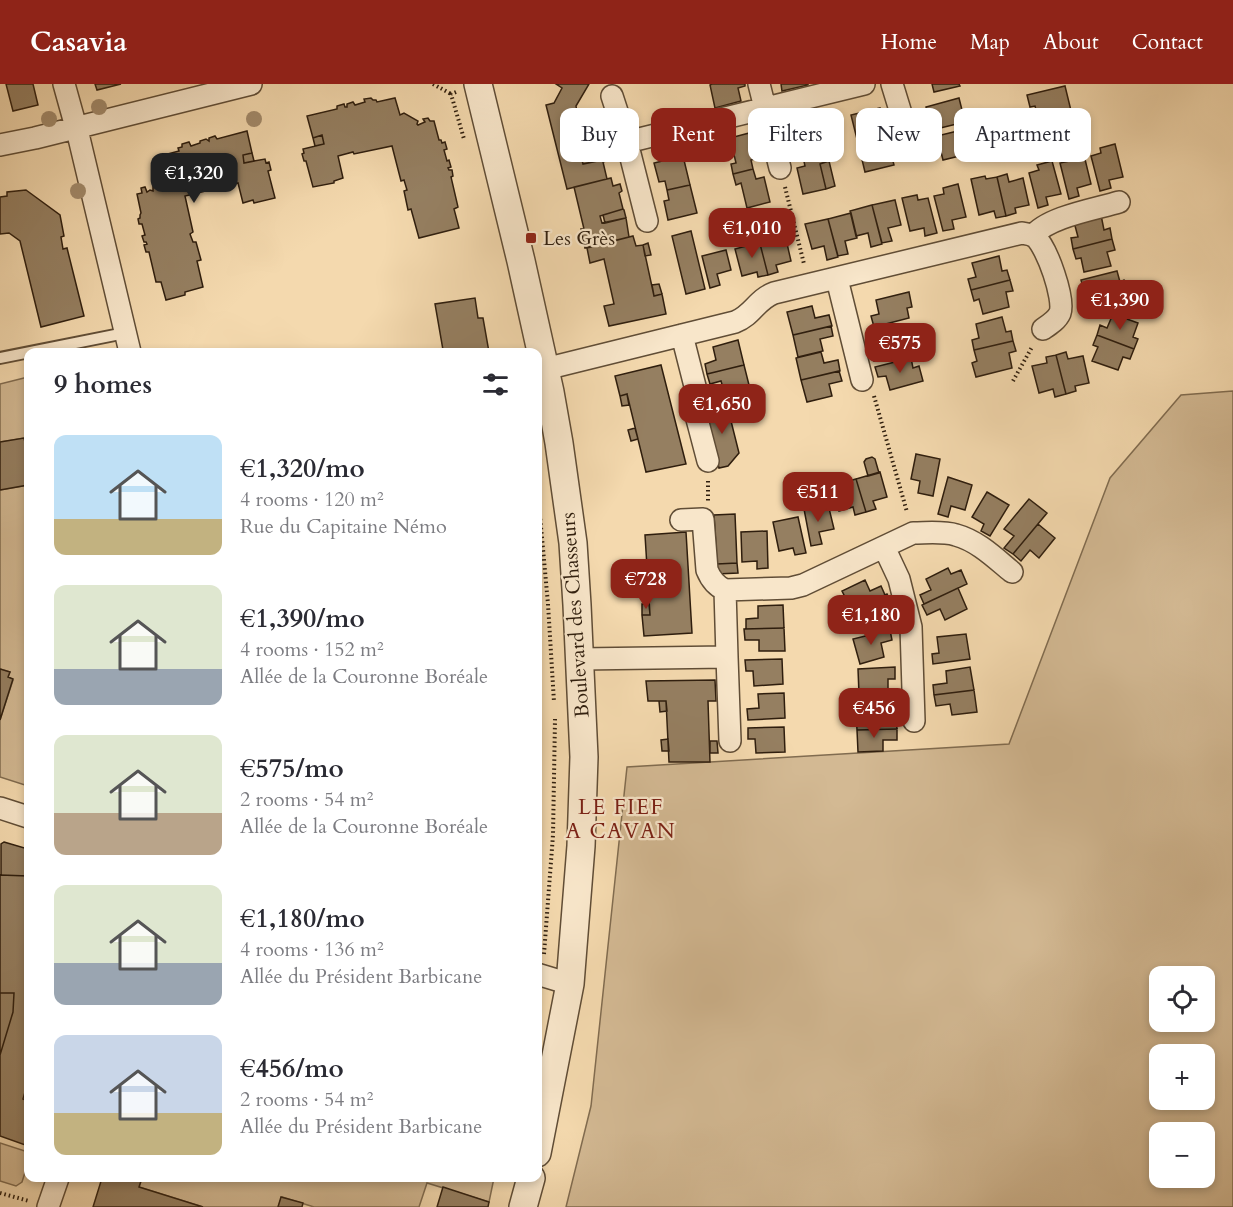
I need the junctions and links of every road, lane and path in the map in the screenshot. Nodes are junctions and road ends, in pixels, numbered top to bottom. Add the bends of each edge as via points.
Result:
1 (64, 84) edge
2 (251, 84) edge
3 (433, 84) edge
4 (478, 84) edge
5 (759, 84) edge
6 (864, 84) edge
7 (892, 84) edge
8 (451, 94) dead end
9 (612, 96) dead end
10 (616, 108) edge
11 (765, 108) edge
12 (769, 108) edge
13 (899, 108) edge
14 (748, 113) edge
15 (76, 128) junction
16 (639, 139) edge
17 (0, 145) edge
18 (632, 162) edge
19 (778, 162) edge
20 (780, 168) joint
21 (1119, 202) dead end
22 (647, 221) dead end
23 (1033, 236) junction
24 (837, 279) junction
25 (809, 285) junction
26 (1043, 329) joint
27 (682, 335) junction
28 (127, 343) edge
29 (85, 348) edge
30 (540, 348) edge
31 (24, 355) edge
32 (542, 356) edge
33 (0, 358) edge
34 (545, 369) junction
35 (861, 380) joint
36 (1013, 381) dead end
37 (708, 461) joint
38 (703, 519) junction
39 (681, 520) dead end
40 (913, 533) junction
41 (542, 538) edge
42 (884, 547) junction
43 (1012, 572) dead end
44 (725, 590) junction
45 (727, 657) junction
46 (579, 658) junction
47 (555, 706) dead end
48 (555, 717) dead end
49 (914, 721) dead end
50 (730, 741) dead end
51 (0, 808) edge
52 (24, 816) edge
53 (542, 953) edge
54 (542, 976) edge
55 (570, 984) junction
56 (542, 1127) edge
57 (57, 1182) edge
58 (530, 1182) edge
59 (48, 1207) edge
60 (523, 1207) edge

1 - 15 street
2 - 15 street
3 - 8 path
4 - 30 street, Boulevard des Chasseurs
5 - 11 street
6 - 12 street
7 - 13 street
9 - 10 street
14 - 16 street
15 - 17 street
15 - 28 street
18 - 22 street
19 - 20 street
20 - 25 path
21 - 23 street via 1055,220
23 - 24 street via 1022,233
23 - 26 street via 1050,261 1061,304 1059,315
24 - 25 street
24 - 35 street
25 - 27 street via 762,298 735,322
26 - 36 path
27 - 34 street
27 - 37 street
28 - 29 lane
31 - 33 lane
32 - 34 street, Boulevard des Chasseurs
34 - 46 street, Boulevard des Chasseurs via 573,543
35 - 40 path via 873,393
37 - 38 path via 708,505
38 - 39 street
38 - 44 street via 707,570 718,587
40 - 42 street
40 - 43 street via 956,535 982,548
41 - 47 path
42 - 44 street via 791,588
42 - 49 street via 899,579 911,627
44 - 45 street
45 - 46 street
45 - 50 street
46 - 55 street, Boulevard des Chasseurs via 584,757
48 - 53 path via 553,835
51 - 52 street
54 - 55 street
55 - 56 street, Boulevard des Chasseurs
57 - 59 street
58 - 60 street

